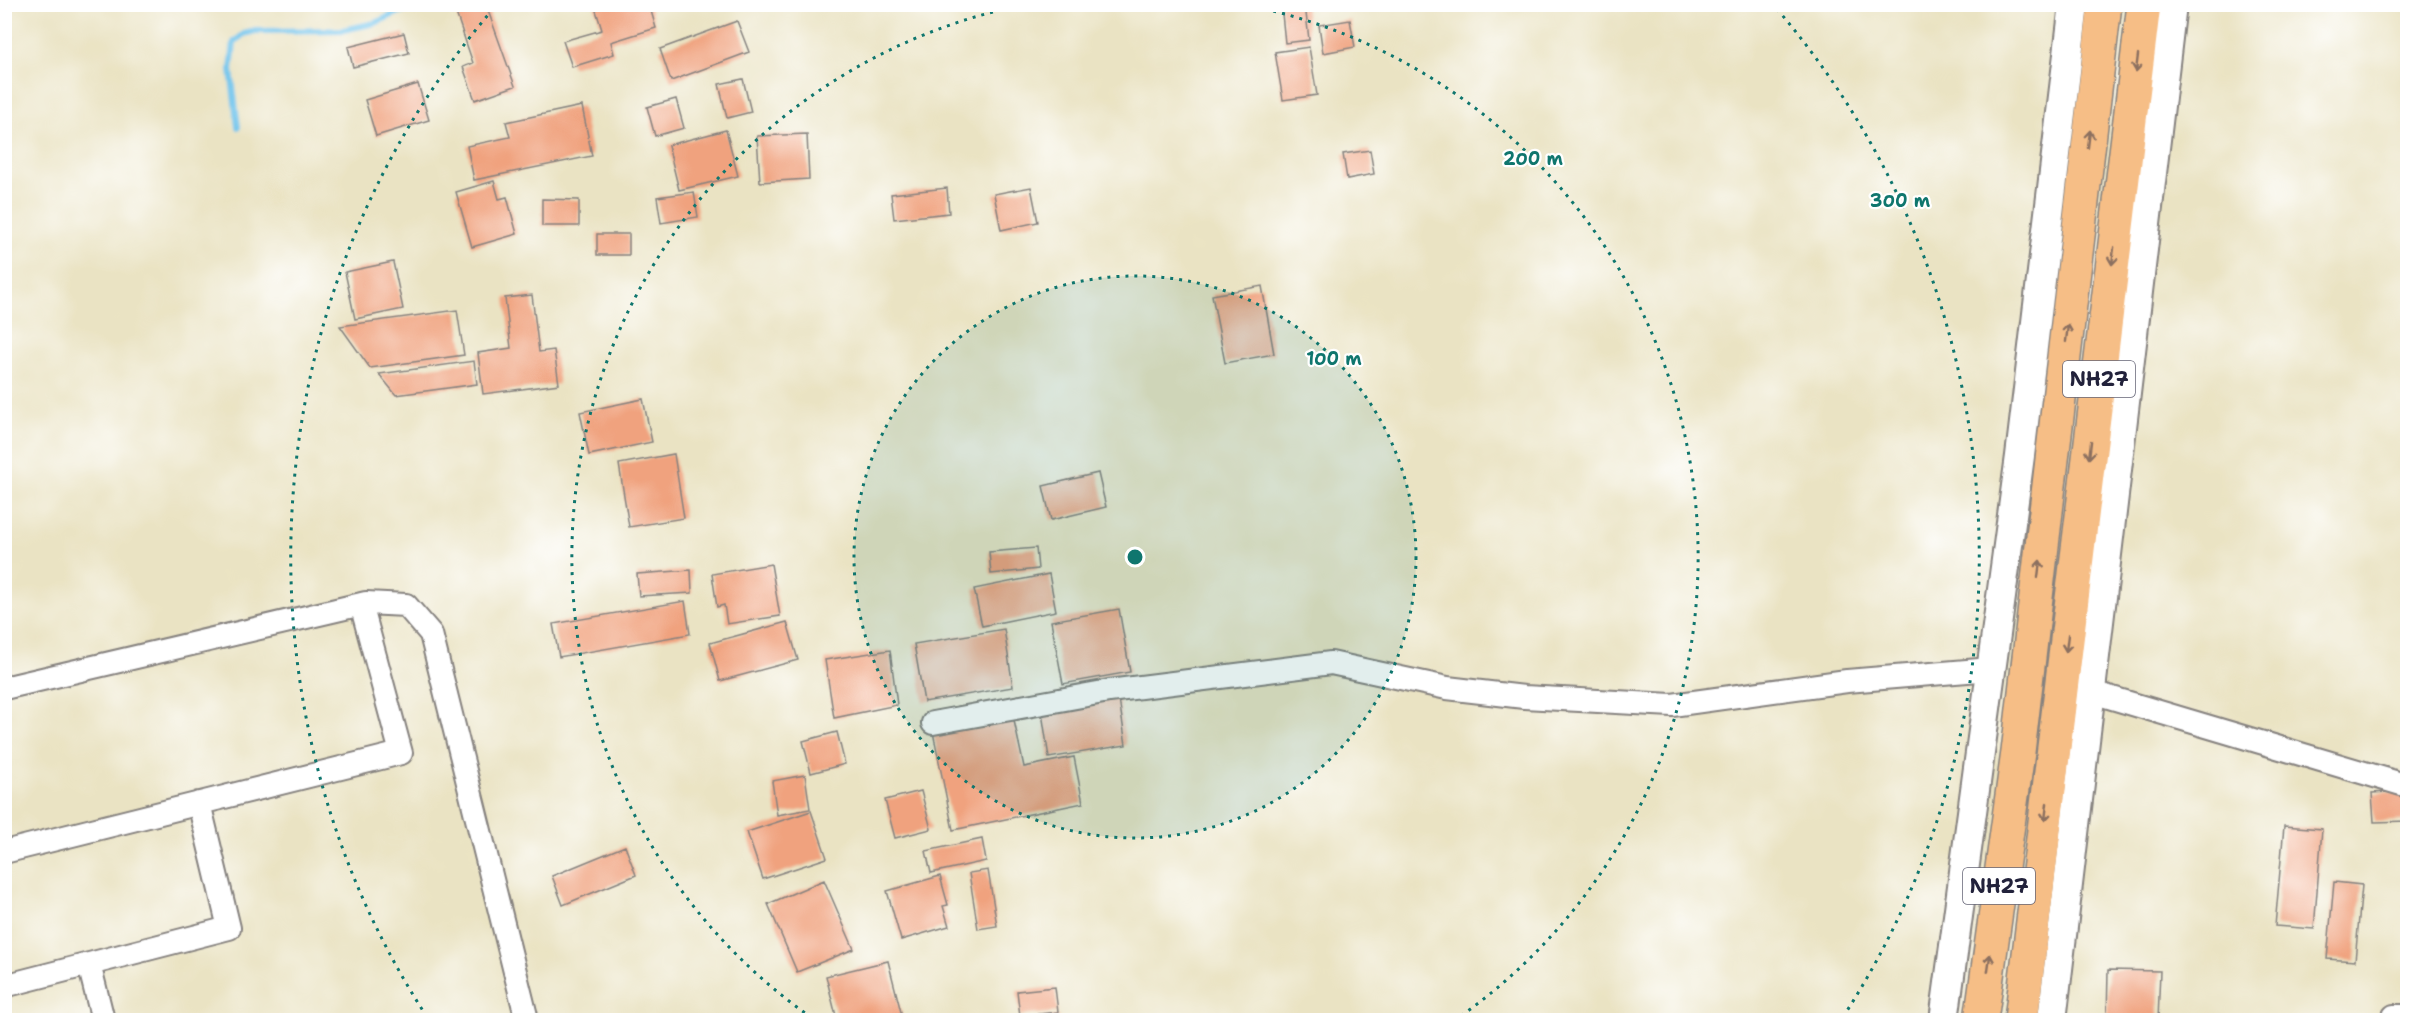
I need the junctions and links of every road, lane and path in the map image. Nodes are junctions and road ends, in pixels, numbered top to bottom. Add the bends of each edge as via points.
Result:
1 (2074, 4) edge
2 (2105, 4) edge
3 (2144, 4) edge
4 (2172, 4) edge
5 (361, 604) junction
6 (1991, 669) junction
7 (4, 688) edge
8 (2092, 692) junction
9 (933, 723) dead end
10 (2408, 786) edge
11 (199, 803) junction
12 (4, 852) edge
13 (89, 964) junction
14 (4, 986) edge
15 (103, 1020) edge
16 (527, 1020) edge
17 (1944, 1020) edge
18 (1981, 1020) edge
19 (2021, 1020) edge
20 (2052, 1020) edge

1 - 6 street
18 -> 2 highway, NH27 via 2018,752
3 -> 19 highway, NH27
4 - 8 street
5 - 7 street
5 - 11 street via 401,753
5 - 16 street via 406,605 431,634
6 - 9 street via 1847,681 1672,705 1524,697 1447,688 1331,663 1109,691
6 - 17 street
8 - 10 street
8 - 20 street
11 - 12 street
11 - 13 street via 229,928
13 - 14 street
13 - 15 street

